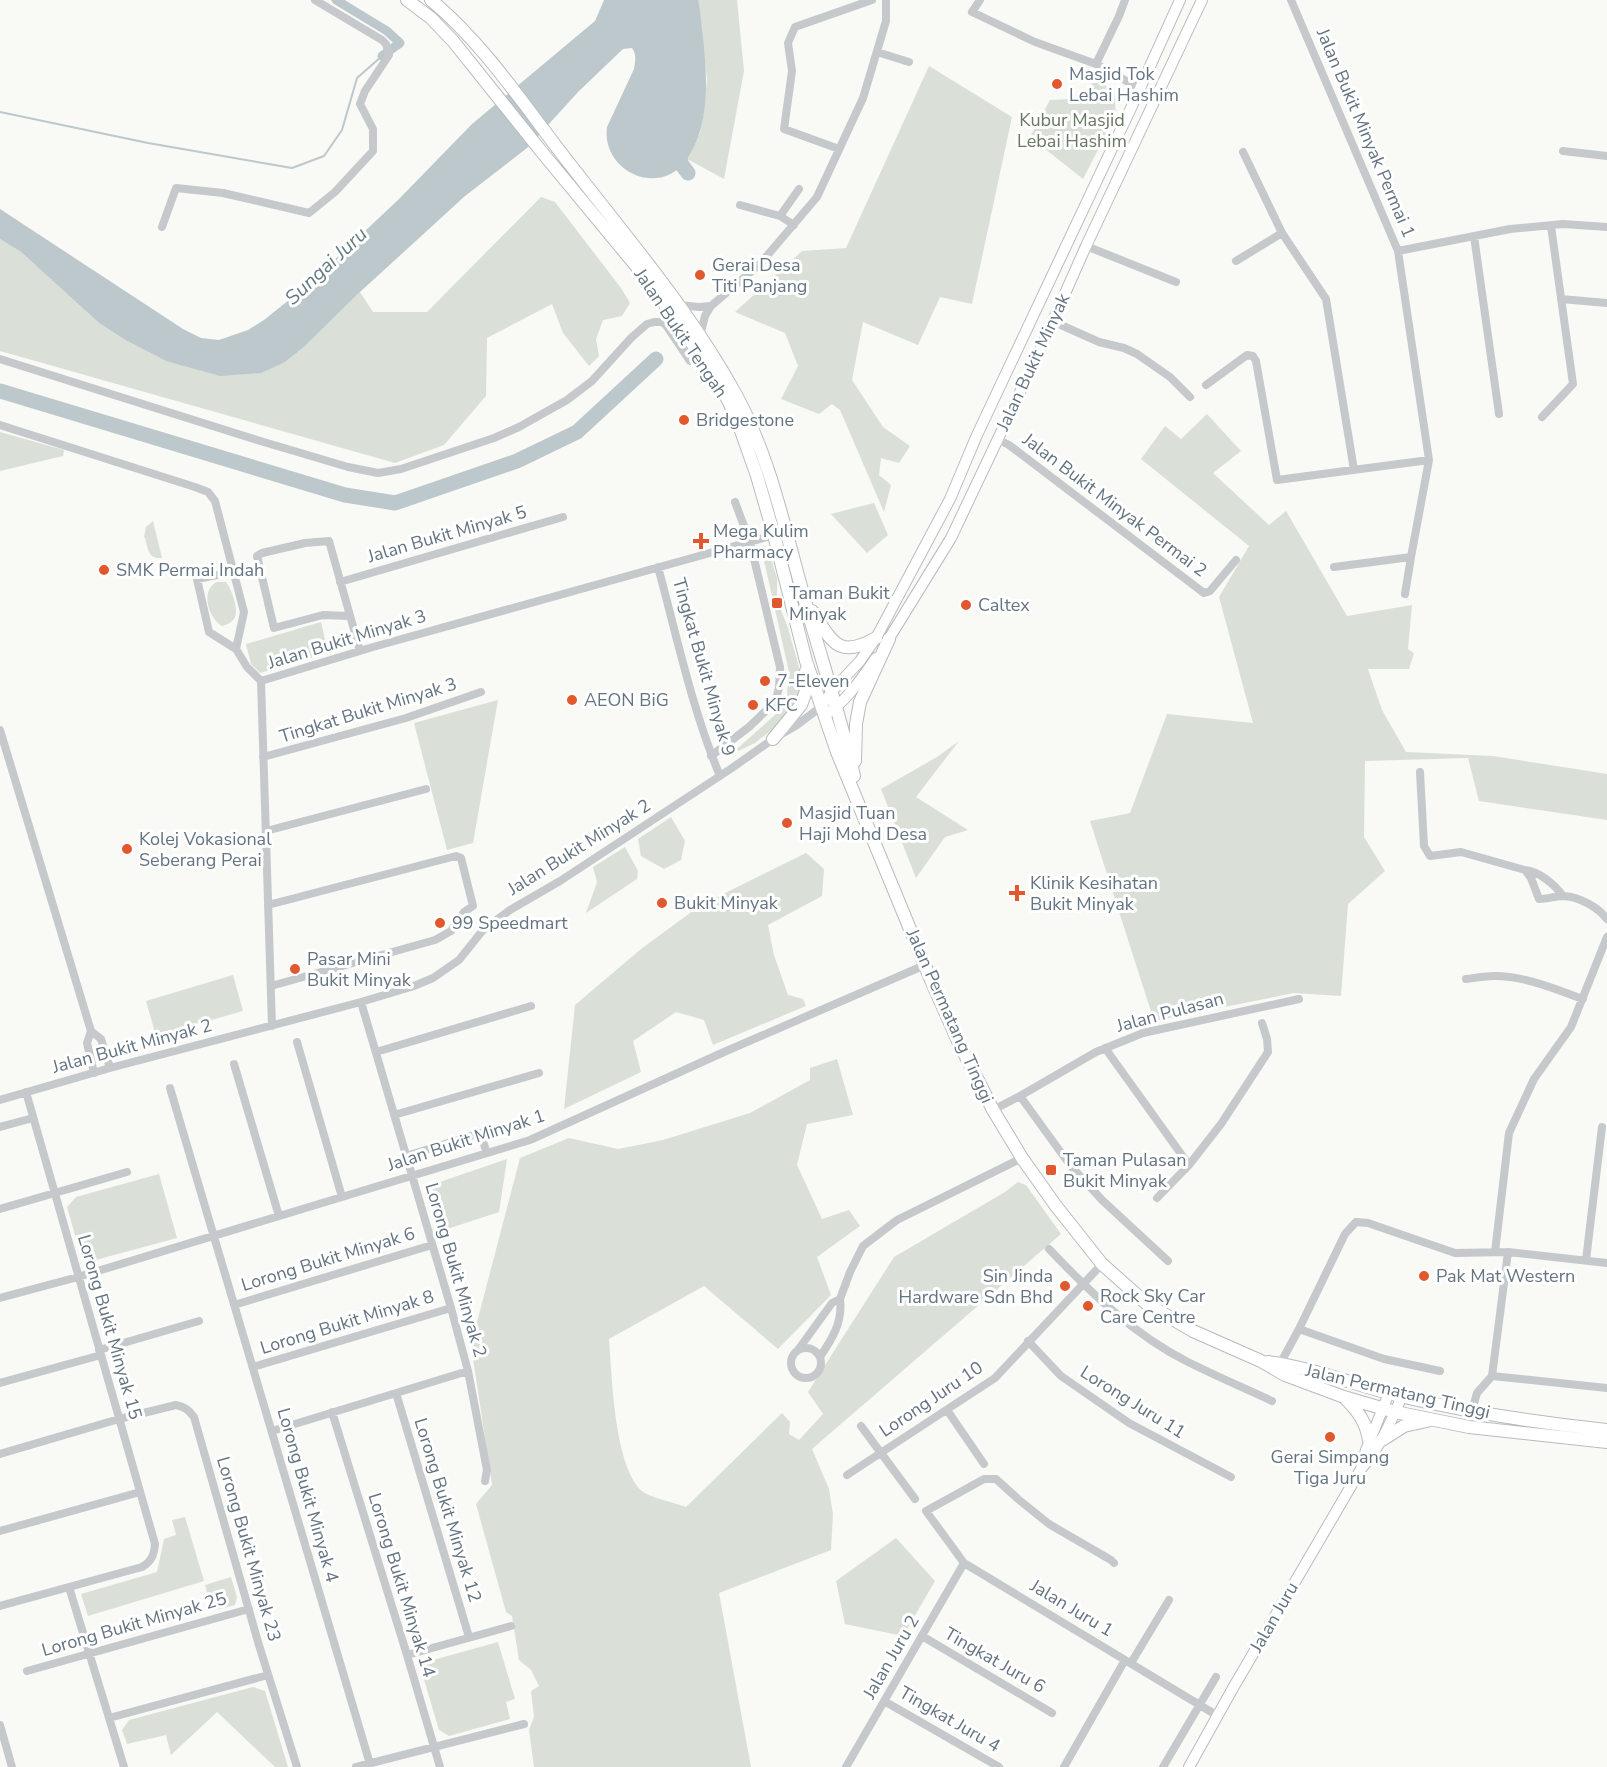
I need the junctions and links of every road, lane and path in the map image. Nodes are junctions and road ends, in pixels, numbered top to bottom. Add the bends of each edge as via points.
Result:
1 (315, 0) edge
2 (406, 0) edge
3 (431, 0) edge
4 (872, 0) edge
5 (886, 0) edge
6 (980, 0) edge
7 (1125, 0) edge
8 (1180, 0) edge
9 (1202, 0) edge
10 (1291, 0) edge
11 (877, 52) junction
12 (909, 62) dead end
13 (1096, 64) junction
14 (1139, 88) junction
15 (839, 149) junction
16 (1563, 151) dead end
17 (1243, 152) dead end
18 (1607, 156) edge
19 (799, 189) dead end
20 (740, 205) dead end
21 (780, 216) junction
22 (794, 225) junction
23 (1551, 226) junction
24 (162, 227) dead end
25 (1607, 227) edge
26 (1282, 233) junction
27 (1474, 236) junction
28 (1069, 239) junction
29 (1086, 246) junction
30 (1398, 251) junction
31 (1236, 261) dead end
32 (1059, 262) junction
33 (1077, 267) junction
34 (1176, 282) dead end
35 (1562, 299) junction
36 (1607, 303) edge
37 (678, 305) junction
38 (711, 306) junction
39 (1053, 321) junction
40 (700, 337) junction
41 (700, 357) junction
42 (0, 359) edge
43 (1206, 385) dead end
44 (1190, 397) dead end
45 (1499, 414) dead end
46 (1542, 417) dead end
47 (0, 425) edge
48 (997, 439) junction
49 (1429, 459) junction
50 (1354, 470) junction
51 (735, 502) dead end
52 (564, 517) dead end
53 (774, 535) junction
54 (750, 542) junction
55 (1411, 557) junction
56 (1236, 560) dead end
57 (658, 567) junction
58 (1334, 567) dead end
59 (232, 572) junction
60 (340, 582) junction
61 (1405, 594) dead end
62 (805, 600) junction
63 (350, 616) junction
64 (876, 638) junction
65 (890, 639) junction
66 (236, 649) junction
67 (360, 651) junction
68 (806, 661) junction
69 (261, 681) junction
70 (832, 691) junction
71 (481, 692) dead end
72 (836, 708) junction
73 (824, 710) junction
74 (0, 730) edge
75 (773, 739) junction
76 (711, 756) junction
77 (263, 757) junction
78 (1420, 772) dead end
79 (720, 776) junction
80 (426, 789) dead end
81 (860, 807) junction
82 (266, 831) junction
83 (1526, 870) junction
84 (1563, 896) junction
85 (268, 905) junction
86 (1607, 919) edge
87 (1607, 937) edge
88 (925, 965) junction
89 (1466, 979) dead end
90 (271, 986) junction
91 (1299, 999) dead end
92 (1583, 999) junction
93 (361, 1002) junction
94 (531, 1006) dead end
95 (1262, 1023) dead end
96 (272, 1026) junction
97 (91, 1031) junction
98 (297, 1042) dead end
99 (1105, 1048) junction
100 (376, 1052) junction
101 (234, 1065) dead end
102 (110, 1068) junction
103 (94, 1073) junction
104 (539, 1073) dead end
105 (170, 1088) dead end
106 (26, 1092) junction
107 (1020, 1096) junction
108 (0, 1100) edge
109 (993, 1110) junction
110 (394, 1115) junction
111 (33, 1118) junction
112 (0, 1127) edge
113 (1602, 1127) dead end
114 (487, 1153) junction
115 (406, 1156) junction
116 (1022, 1158) junction
117 (1189, 1165) junction
118 (127, 1172) dead end
119 (412, 1176) junction
120 (55, 1193) junction
121 (342, 1197) junction
122 (1157, 1198) dead end
123 (0, 1209) edge
124 (279, 1216) junction
125 (213, 1236) junction
126 (432, 1245) junction
127 (1049, 1249) dead end
128 (1495, 1252) junction
129 (1508, 1252) junction
130 (1586, 1260) junction
131 (1168, 1261) dead end
132 (1607, 1263) edge
133 (1102, 1264) junction
134 (78, 1276) junction
135 (1083, 1285) junction
136 (0, 1298) edge
137 (840, 1299) junction
138 (234, 1305) junction
139 (451, 1308) junction
140 (199, 1321) dead end
141 (1299, 1329) junction
142 (1028, 1341) junction
143 (798, 1350) junction
144 (100, 1352) junction
145 (820, 1357) junction
146 (1261, 1361) junction
147 (1280, 1364) junction
148 (253, 1368) junction
149 (468, 1371) junction
150 (1440, 1371) dead end
151 (1492, 1376) junction
152 (0, 1383) edge
153 (1607, 1388) edge
154 (396, 1393) junction
155 (1395, 1394) junction
156 (1344, 1397) junction
157 (1272, 1401) dead end
158 (946, 1410) junction
159 (1389, 1410) junction
160 (1472, 1411) junction
161 (332, 1412) junction
162 (119, 1419) junction
163 (1434, 1419) junction
164 (861, 1426) dead end
165 (1607, 1430) edge
166 (272, 1431) junction
167 (1376, 1440) junction
168 (1607, 1442) edge
169 (882, 1453) junction
170 (0, 1454) edge
171 (984, 1464) dead end
172 (847, 1475) dead end
173 (1231, 1477) dead end
174 (485, 1481) dead end
175 (140, 1492) junction
176 (915, 1499) dead end
177 (0, 1531) edge
178 (964, 1563) junction
179 (1114, 1563) dead end
180 (69, 1587) junction
181 (1169, 1600) dead end
182 (0, 1606) edge
183 (249, 1609) junction
184 (511, 1626) dead end
185 (922, 1636) junction
186 (469, 1637) junction
187 (89, 1654) junction
188 (407, 1655) junction
189 (1128, 1661) junction
190 (27, 1671) dead end
191 (268, 1675) junction
192 (1216, 1677) dead end
193 (884, 1701) junction
194 (1199, 1704) junction
195 (1052, 1713) dead end
196 (1218, 1716) junction
197 (109, 1718) junction
198 (524, 1724) dead end
199 (0, 1725) edge
200 (434, 1747) junction
201 (370, 1764) junction
202 (848, 1766) edge
203 (12, 1767) edge
204 (124, 1767) edge
205 (297, 1767) edge
206 (356, 1767) edge
207 (440, 1767) edge
208 (999, 1767) edge
209 (1064, 1767) edge
210 (1162, 1767) edge
211 (1189, 1767) edge

1 - 24 street via 382,40 388,52 360,104 373,129 373,151 335,192 309,213 223,193 176,188
2 - 41 highway, Jalan Bukit Tengah via 443,29 488,83 637,267
3 - 37 highway, Jalan Bukit Tengah via 502,73
4 - 15 street via 795,27 788,43 792,71 784,129
5 - 11 street via 886,21
6 - 13 street via 972,12 1035,42
7 - 13 street
8 - 14 main road, Jalan Bukit Minyak
9 - 29 main road, Jalan Bukit Minyak
10 - 30 street, Jalan Bukit Minyak Permai 1
11 - 12 street
11 - 15 street via 863,98
13 - 14 street
14 - 28 main road, Jalan Bukit Minyak
15 - 22 street via 817,197
16 - 18 street
17 - 26 street
19 - 21 street
20 - 21 street
21 - 22 street
22 - 38 street via 760,264
23 - 25 street
23 - 27 street via 1510,228
23 - 35 street
26 - 31 street
26 - 50 street via 1326,299
27 - 30 street
27 - 45 street
28 - 29 main road via 1072,246
28 - 32 main road, Jalan Bukit Minyak
29 - 33 main road, Jalan Bukit Minyak
29 - 34 street
30 - 49 street, Jalan Bukit Minyak Permai 1
32 - 33 main road via 1069,259
32 - 64 main road, Jalan Bukit Minyak via 976,435 950,499
33 - 39 main road, Jalan Bukit Minyak
35 - 36 street
35 - 46 street via 1573,384
37 - 38 street
37 - 40 highway, Jalan Bukit Tengah
38 - 40 street
39 - 44 street via 1137,354
39 - 48 main road, Jalan Bukit Minyak
40 - 62 highway, Jalan Bukit Tengah via 736,395 765,459
41 - 42 street via 690,362 662,322 647,324 592,381 519,427 401,469 378,473 257,440
41 - 53 highway, Jalan Bukit Tengah via 726,397 740,428
43 - 50 street via 1247,356 1253,356 1277,480
47 - 59 street via 208,492 215,501
48 - 56 street, Jalan Bukit Minyak Permai 2 via 1204,593
48 - 65 main road, Jalan Bukit Minyak via 951,538
49 - 50 street
49 - 55 street, Jalan Bukit Minyak Permai 1
51 - 54 street
52 - 60 street, Jalan Bukit Minyak 5
53 - 54 street, Jalan Bukit Minyak 3
53 - 68 highway, Jalan Bukit Tengah
54 - 57 street, Jalan Bukit Minyak 3
54 - 76 street via 780,667 779,688 775,702
55 - 58 street
55 - 61 street, Jalan Bukit Minyak Permai 1
57 - 67 street, Jalan Bukit Minyak 3
57 - 76 street, Tingkat Bukit Minyak 9
59 - 66 street via 244,612
59 - 66 street via 197,579 209,632
60 - 63 street
60 - 63 street via 329,541 257,556 274,628 323,615
62 - 64 highway via 832,641 853,648
62 - 70 highway, Jalan Bukit Tengah
63 - 67 street
64 - 70 main road, Jalan Bukit Minyak
65 - 72 main road, Jalan Bukit Minyak
65 - 81 highway via 857,713 855,759
66 - 69 street
67 - 69 street, Jalan Bukit Minyak 3
68 - 73 highway, Jalan Bukit Tengah
68 - 75 highway via 806,691 801,705
69 - 77 street, Jalan Bukit Minyak 3
70 - 72 highway, Jalan Bukit Tengah
70 - 73 main road, Jalan Bukit Minyak
71 - 77 street, Tingkat Bukit Minyak 3 via 406,718
72 - 73 main road, Jalan Bukit Minyak
72 - 81 highway, Jalan Bukit Tengah
73 - 75 street, Jalan Bukit Minyak 2
73 - 81 highway, Jalan Bukit Tengah
74 - 97 street
75 - 79 street, Jalan Bukit Minyak 2
76 - 79 street, Tingkat Bukit Minyak 9
77 - 82 street, Jalan Bukit Minyak 3
78 - 83 street via 1424,846 1430,856 1461,852
79 - 93 street, Jalan Bukit Minyak 2 via 510,910 483,930 459,960 433,978
80 - 82 street
81 - 88 highway, Jalan Permatang Tinggi
82 - 85 street, Jalan Bukit Minyak 3
83 - 84 street via 1533,870
83 - 84 street via 1539,899
84 - 86 street via 1584,902
85 - 90 street, Jalan Bukit Minyak 3
85 - 90 street via 456,856 461,858 473,906 450,931 435,940
87 - 92 street
88 - 109 highway, Jalan Permatang Tinggi
88 - 114 street, Jalan Bukit Minyak 1 via 530,1140
89 - 92 street via 1511,977
90 - 96 street, Jalan Bukit Minyak 3
91 - 99 street, Jalan Pulasan via 1149,1031
92 - 128 street via 1565,1037 1534,1079 1509,1133
93 - 96 street, Jalan Bukit Minyak 2
93 - 100 street, Lorong Bukit Minyak 2
94 - 100 street
95 - 117 street via 1268,1052
96 - 102 street, Jalan Bukit Minyak 2
97 - 102 street via 101,1039
97 - 103 street via 87,1043
98 - 121 street
99 - 107 street, Jalan Pulasan
99 - 117 street
100 - 110 street, Lorong Bukit Minyak 2
101 - 124 street
102 - 103 street, Jalan Bukit Minyak 2
103 - 106 street, Jalan Bukit Minyak 2
104 - 110 street
105 - 125 street, Lorong Bukit Minyak 4
106 - 108 street, Jalan Bukit Minyak 2
106 - 111 street, Lorong Bukit Minyak 15
107 - 109 street, Jalan Pulasan
107 - 131 street via 1070,1165
109 - 116 highway, Jalan Permatang Tinggi
110 - 115 street, Lorong Bukit Minyak 2
111 - 112 street
111 - 120 street, Lorong Bukit Minyak 15
113 - 130 street
114 - 115 street via 480,1133
114 - 119 street, Jalan Bukit Minyak 1
115 - 119 street, Lorong Bukit Minyak 2
116 - 133 highway, Jalan Permatang Tinggi
116 - 137 street via 897,1220 862,1246
117 - 122 street
118 - 120 street
119 - 121 street, Jalan Bukit Minyak 1
119 - 126 street, Lorong Bukit Minyak 2
120 - 123 street
120 - 134 street, Lorong Bukit Minyak 15
121 - 124 street, Jalan Bukit Minyak 1
124 - 125 street, Jalan Bukit Minyak 1
125 - 134 street, Jalan Bukit Minyak 1
125 - 138 street, Lorong Bukit Minyak 4
126 - 138 street, Lorong Bukit Minyak 6
126 - 139 street, Lorong Bukit Minyak 2
127 - 135 street
128 - 129 street
128 - 141 street via 1455,1253 1356,1221 1345,1234
129 - 130 street
129 - 151 street
130 - 132 street
133 - 135 street, Lorong Juru 10
133 - 146 highway, Jalan Permatang Tinggi via 1147,1304 1193,1331
134 - 136 street, Jalan Bukit Minyak 1
134 - 144 street, Lorong Bukit Minyak 15
135 - 142 street, Lorong Juru 10
135 - 157 street via 1126,1322 1172,1353
137 - 143 street
137 - 145 street via 842,1310 836,1334
138 - 148 street, Lorong Bukit Minyak 4
139 - 148 street, Lorong Bukit Minyak 8
139 - 149 street, Lorong Bukit Minyak 2
140 - 144 street
141 - 147 street
141 - 150 street via 1384,1359
142 - 158 street, Lorong Juru 10 via 995,1378
142 - 173 street, Lorong Juru 11 via 1061,1376 1129,1423
143 - 145 street via 813,1349
143 - 145 street via 792,1356 791,1366 800,1377 810,1377 818,1371
144 - 152 street
144 - 162 street, Lorong Bukit Minyak 15
146 - 147 highway, Jalan Permatang Tinggi
146 - 156 highway, Jalan Permatang Tinggi via 1285,1375
147 - 155 highway, Jalan Permatang Tinggi
148 - 166 street, Lorong Bukit Minyak 4
149 - 154 street
149 - 174 street, Lorong Bukit Minyak 2 via 487,1470
151 - 153 street
151 - 160 street via 1477,1393
154 - 161 street
154 - 186 street, Lorong Bukit Minyak 12
155 - 159 main road, Jalan Juru
155 - 160 highway, Jalan Permatang Tinggi
156 - 159 highway, Jalan Permatang Tinggi
156 - 167 highway via 1358,1410
158 - 169 street, Lorong Juru 10
158 - 171 street
159 - 163 highway, Jalan Permatang Tinggi
159 - 167 main road, Jalan Juru
160 - 165 highway, Jalan Permatang Tinggi
161 - 166 street
161 - 188 street, Lorong Bukit Minyak 14
162 - 170 street, Lorong Bukit Minyak 23
162 - 175 street, Lorong Bukit Minyak 15
162 - 183 street, Lorong Bukit Minyak 23 via 176,1405 194,1417
163 - 167 highway via 1404,1426
163 - 168 highway, Jalan Permatang Tinggi via 1469,1427
164 - 169 street
166 - 201 street, Lorong Bukit Minyak 4
167 - 196 main road, Jalan Juru via 1374,1454 1361,1468
169 - 172 street, Lorong Juru 10
169 - 176 street
175 - 177 street
175 - 180 street, Lorong Bukit Minyak 15 via 155,1544 149,1563
178 - 179 street, Jalan Juru 1 via 926,1510 984,1479 996,1479 1049,1524
178 - 185 street, Jalan Juru 2
178 - 189 street, Jalan Juru 1
180 - 182 street
180 - 187 street
181 - 189 street
183 - 187 street, Lorong Bukit Minyak 25
183 - 191 street, Lorong Bukit Minyak 23
184 - 186 street
185 - 193 street, Jalan Juru 2
185 - 195 street, Tingkat Juru 6
186 - 188 street
187 - 190 street, Lorong Bukit Minyak 25
187 - 197 street
188 - 200 street, Lorong Bukit Minyak 14
189 - 194 street, Jalan Juru 1
189 - 209 street
191 - 197 street
191 - 205 street, Lorong Bukit Minyak 23
192 - 194 street
193 - 202 street, Jalan Juru 2
193 - 208 street, Tingkat Juru 4
194 - 196 street, Jalan Juru 1
194 - 210 street
196 - 211 main road, Jalan Juru
197 - 204 street
198 - 200 street
199 - 203 street
200 - 201 street
200 - 207 street, Lorong Bukit Minyak 14
201 - 206 street

